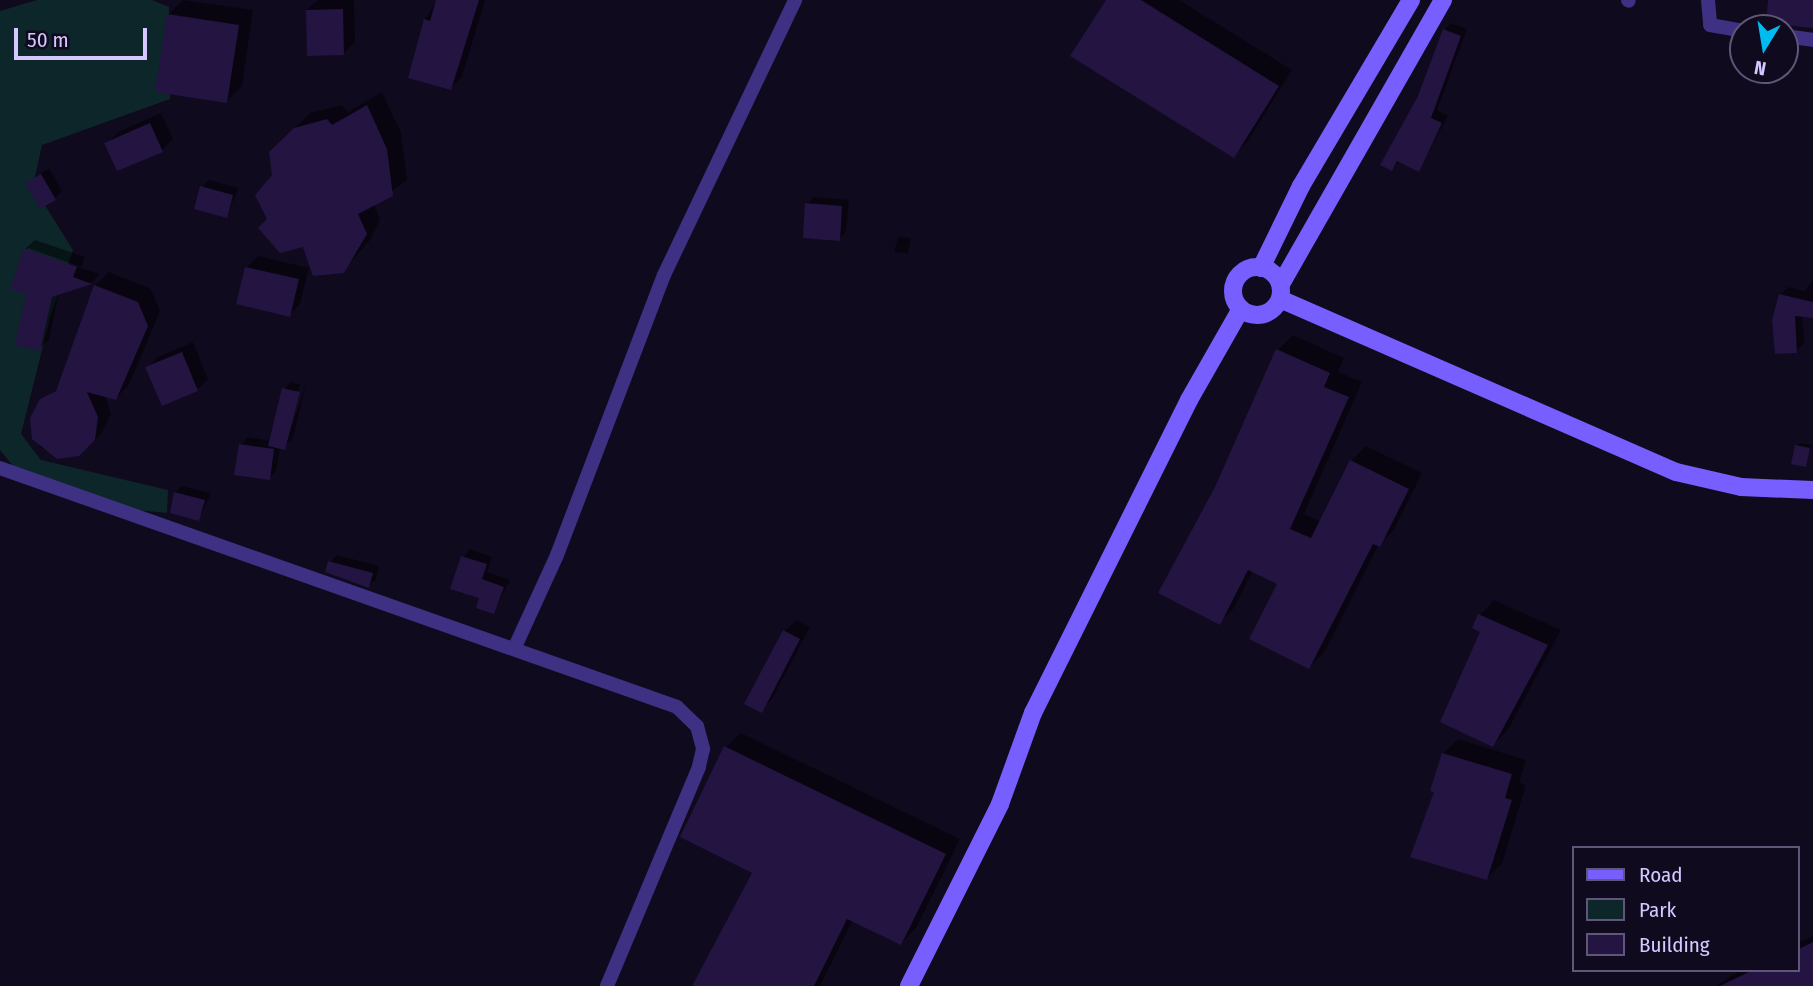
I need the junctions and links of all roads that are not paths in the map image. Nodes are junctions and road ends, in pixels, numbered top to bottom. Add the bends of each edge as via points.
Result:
1 (795, 0) edge
2 (1411, 0) edge
3 (1443, 0) edge
4 (1708, 0) edge
5 (1729, 28) edge
6 (1261, 268) junction
7 (1280, 292) junction
8 (1241, 309) junction
9 (0, 468) edge
10 (1813, 490) edge
11 (514, 649) junction
12 (607, 986) edge
13 (909, 986) edge

1 - 11 street via 664,275 557,555
2 - 6 street via 1301,186
3 - 7 street
4 - 5 street via 1710,25
6 - 7 street via 1271,271
6 - 8 street via 1248,269 1236,279 1233,295
7 - 8 street via 1263,315
7 - 10 street via 1676,471 1741,487
8 - 13 street via 1189,400 1051,677 1000,804
9 - 11 street
11 - 12 street via 677,707 697,726 703,749 699,767

